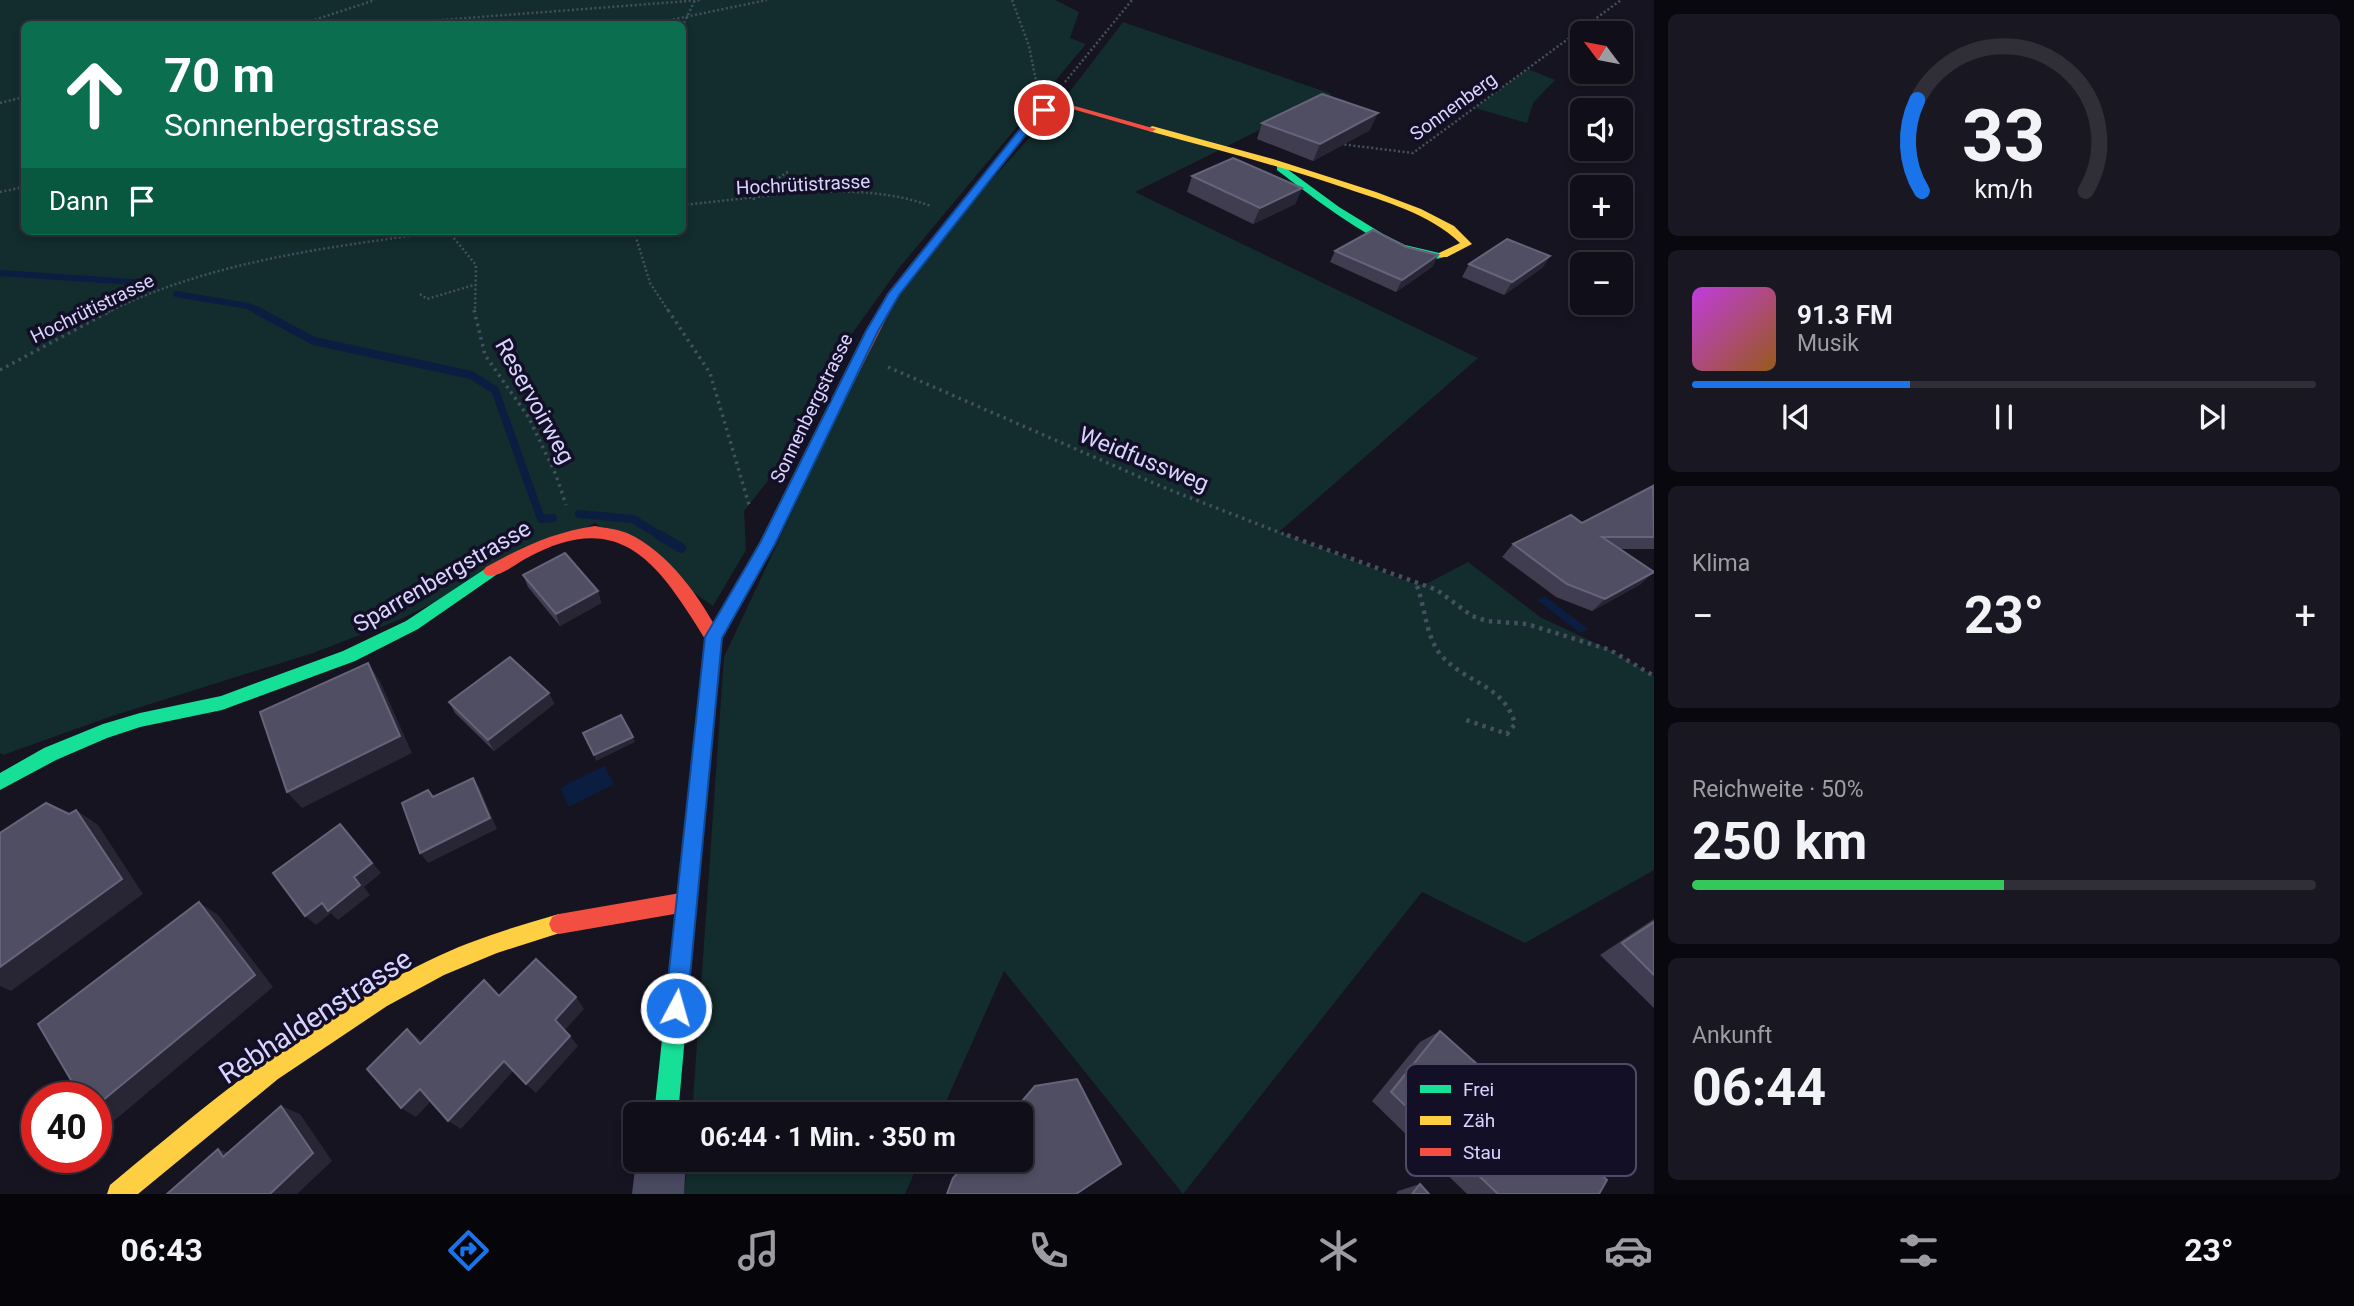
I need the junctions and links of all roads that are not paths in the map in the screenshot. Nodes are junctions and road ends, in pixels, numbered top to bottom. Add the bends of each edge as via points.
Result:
1 (1280, 167) junction
2 (713, 637) junction
3 (0, 782) edge
4 (687, 902) junction
5 (667, 1102) edge
6 (660, 1172) edge
7 (119, 1194) edge
8 (658, 1194) edge

1 - 1 street via 1353,187 1436,219 1463,234 1467,244 1447,256 1426,256 1393,243
1 - 2 street, Sonnenbergstrasse via 1053,101 1031,121 894,294 767,544
2 - 3 street, Sparrenbergstrasse via 676,576 653,554 620,535 575,531 537,544 420,620 326,666 220,704 104,732 52,751
2 - 4 street
4 - 5 street
4 - 7 street, Rebhaldenstrasse via 550,925 471,952 394,990 255,1081
6 - 8 street

